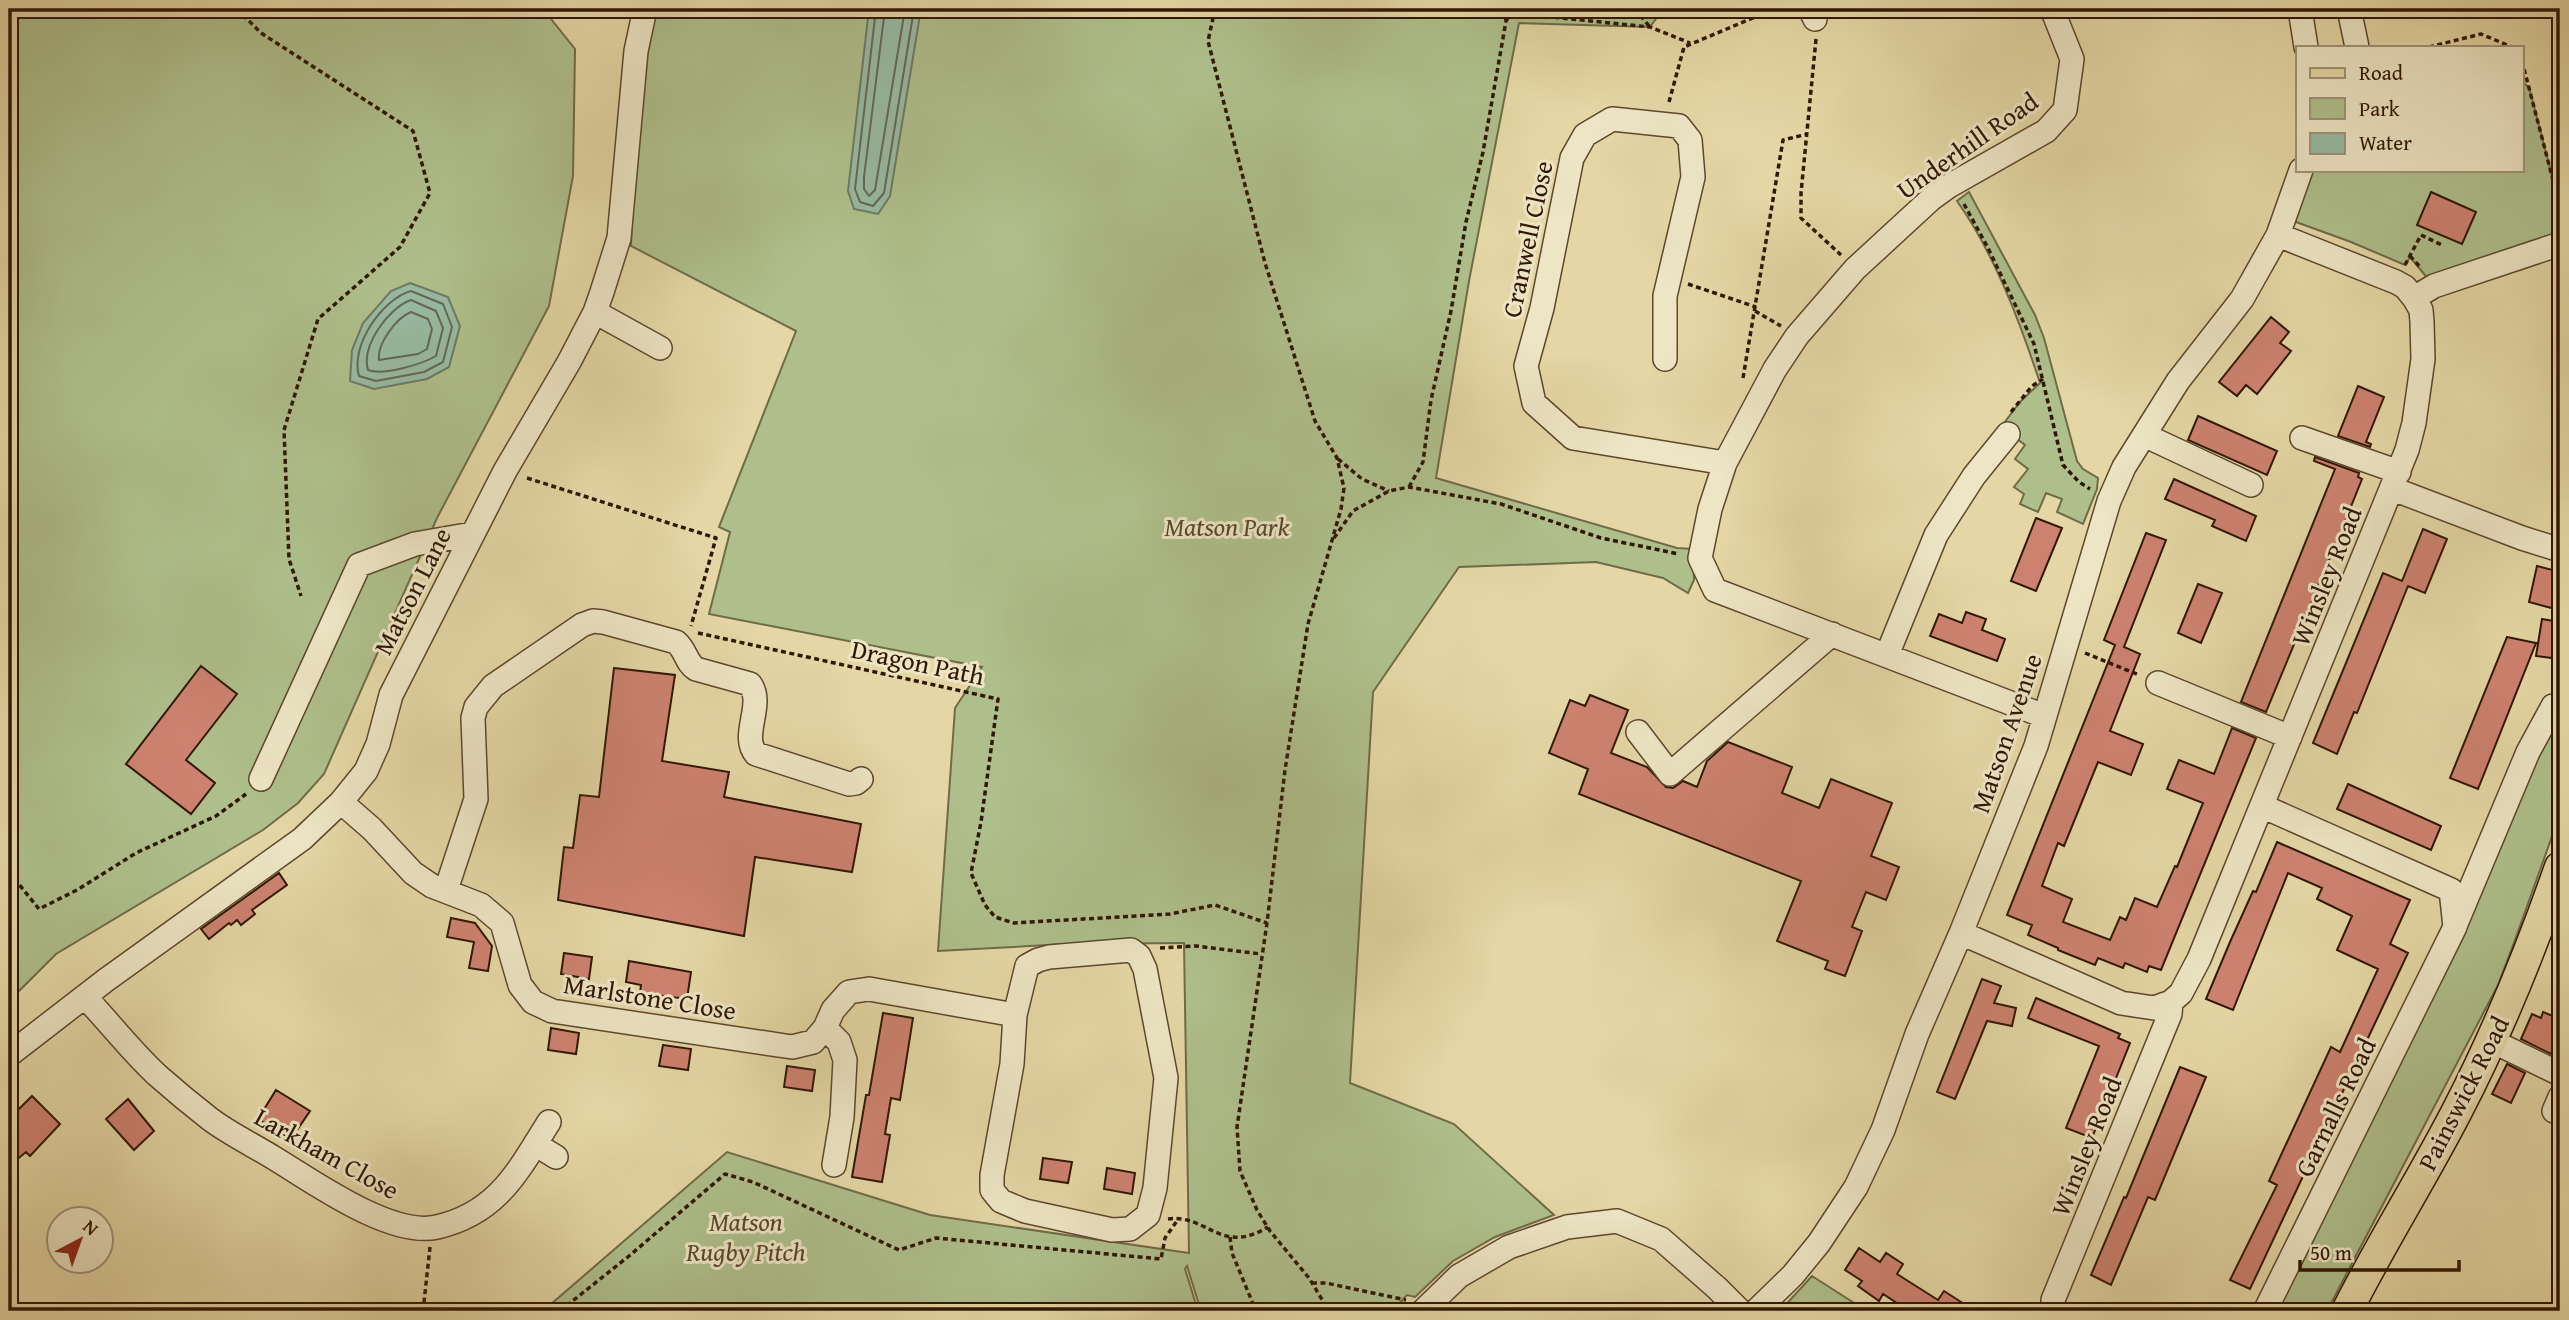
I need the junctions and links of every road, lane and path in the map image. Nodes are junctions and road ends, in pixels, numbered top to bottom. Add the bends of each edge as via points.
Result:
1 (237, 9) edge
2 (645, 9) edge
3 (1215, 9) edge
4 (1503, 9) edge
5 (1626, 9) edge
6 (1774, 9) edge
7 (2052, 9) edge
8 (2300, 9) edge
9 (2349, 9) edge
10 (1635, 10) edge
11 (1513, 11) edge
12 (1812, 14) edge
13 (1506, 21) junction
14 (1650, 27) junction
15 (1690, 43) junction
16 (2306, 46) edge
17 (2357, 46) edge
18 (2433, 46) edge
19 (2510, 46) edge
20 (2524, 69) edge
21 (1662, 124) junction
22 (1808, 134) junction
23 (2300, 172) edge
24 (1949, 186) junction
25 (2560, 207) edge
26 (2428, 229) dead end
27 (2278, 235) junction
28 (2425, 236) junction
29 (2560, 244) edge
30 (2442, 245) dead end
31 (2410, 256) junction
32 (2418, 265) dead end
33 (1855, 269) junction
34 (1669, 278) junction
35 (2396, 282) junction
36 (2414, 298) junction
37 (1756, 309) junction
38 (595, 312) junction
39 (1797, 336) junction
40 (660, 348) dead end
41 (1665, 359) dead end
42 (1743, 382) dead end
43 (2008, 433) dead end
44 (2144, 435) junction
45 (2302, 439) dead end
46 (1337, 458) junction
47 (1725, 463) junction
48 (505, 471) junction
49 (2396, 480) junction
50 (2251, 485) dead end
51 (1409, 487) junction
52 (1389, 491) junction
53 (2109, 501) junction
54 (472, 534) junction
55 (1330, 543) junction
56 (2560, 550) edge
57 (1700, 558) junction
58 (300, 596) dead end
59 (1832, 634) junction
60 (2066, 646) junction
61 (1887, 655) junction
62 (2158, 683) joint
63 (2560, 710) edge
64 (2044, 716) junction
65 (1638, 732) dead end
66 (2290, 737) junction
67 (261, 779) joint
68 (861, 779) dead end
69 (341, 802) junction
70 (2262, 806) junction
71 (2560, 867) edge
72 (9, 872) edge
73 (446, 890) junction
74 (1267, 923) junction
75 (2455, 927) junction
76 (1961, 933) junction
77 (1261, 954) junction
78 (1139, 956) junction
79 (85, 997) junction
80 (2171, 1002) junction
81 (1014, 1015) junction
82 (825, 1028) junction
83 (2492, 1041) junction
84 (9, 1055) edge
85 (2560, 1074) edge
86 (549, 1122) dead end
87 (536, 1144) junction
88 (556, 1157) dead end
89 (834, 1166) dead end
90 (1268, 1227) junction
91 (1230, 1237) junction
92 (431, 1242) dead end
93 (1312, 1283) junction
94 (1425, 1309) edge
95 (309, 1311) edge
96 (323, 1311) edge
97 (423, 1311) edge
98 (560, 1311) edge
99 (1256, 1311) edge
100 (1329, 1311) edge
101 (1740, 1311) edge
102 (1756, 1311) edge
103 (2053, 1311) edge
104 (2265, 1311) edge
105 (2347, 1311) edge

1 - 58 path via 261,33 413,131 430,193 400,247 318,319 284,430 289,559
2 - 38 street, Matson Lane via 636,51 619,238
3 - 46 path via 1208,41 1265,263 1315,421
4 - 13 path
5 - 10 path
6 - 15 path
7 - 24 street, Underhill Road via 2072,59 2065,110 2046,131
8 - 16 street
9 - 17 street
10 - 14 path
11 - 13 path
11 - 14 path
12 - 22 path via 1816,39
13 - 51 path via 1431,400 1423,462
14 - 15 path
15 - 21 path via 1684,47
18 - 19 path via 2481,34
20 - 25 path
21 - 34 street, Cranwell Close via 1679,126 1690,140 1693,177
21 - 47 street, Cranwell Close via 1612,119 1585,135 1572,158 1526,366 1534,403 1573,438
22 - 33 path via 1801,218
22 - 37 path via 1783,139
23 - 27 street, Matson Avenue
24 - 33 street, Underhill Road
24 - 53 path via 1969,210 2034,344 2063,465 2079,482
26 - 28 path
27 - 35 street
27 - 44 street, Matson Avenue via 2242,299 2178,381
28 - 30 path
28 - 31 path via 2421,234
29 - 36 street via 2434,286
31 - 32 path
31 - 35 path
33 - 39 street, Underhill Road
34 - 37 path
34 - 41 street, Cranwell Close
35 - 36 street
36 - 49 street, Winsley Road via 2423,323 2423,359 2414,423
37 - 39 path
37 - 42 path
38 - 40 street
38 - 48 street, Matson Lane
39 - 47 street, Underhill Road
43 - 61 street via 1936,535
44 - 50 street
44 - 53 street, Matson Avenue
45 - 49 street
46 - 52 path via 1362,479
46 - 55 path via 1344,488
47 - 57 street, Underhill Road
48 - 54 street, Matson Lane
48 - 74 path, Dragon Path via 716,538 689,631 998,699 971,873 995,917 1014,923 1040,922 1170,914 1215,905
49 - 56 street via 2522,538
49 - 66 street, Winsley Road
51 - 52 path
51 - 57 path via 1501,504 1601,538
52 - 55 path via 1353,511
53 - 60 street, Matson Avenue
54 - 67 street via 415,544 359,565
54 - 69 street, Matson Lane via 391,695 366,771
55 - 74 path via 1308,624
57 - 59 street via 1715,590
59 - 61 street
59 - 65 street via 1670,774
60 - 62 path
60 - 64 street, Matson Avenue
61 - 64 street
62 - 66 street
63 - 75 street, Garnalls Road via 2553,706 2528,752
64 - 76 street, Matson Avenue
66 - 70 street, Winsley Road
67 - 72 path via 216,816 136,853 39,909
68 - 73 street via 849,784 756,754 751,746 755,692 750,684 696,669 676,642 593,621 493,687 476,707 476,799
69 - 73 street via 414,873
69 - 79 street, Matson Lane via 302,839
70 - 75 street via 2451,890
70 - 80 street, Winsley Road via 2199,959
71 - 83 main road, Painswick Road
73 - 82 street, Marlstone Close via 481,905 502,923 520,985 533,1002 552,1011 792,1047 813,1042
74 - 77 path
75 - 104 street, Garnalls Road
76 - 80 street via 2121,1003 2154,1008
76 - 102 street, Matson Avenue via 1856,1187 1819,1243
77 - 78 path via 1196,946 1147,949
77 - 90 path via 1237,1127 1240,1171
78 - 81 street via 1131,950 1038,960 1027,966
78 - 81 street via 1166,1078 1152,1205 1148,1215 1130,1229 1112,1230 1025,1211 1001,1202 992,1190 1012,1064
79 - 84 street, Matson Lane
79 - 87 street, Larkham Close via 155,1073 212,1121 387,1221 434,1228 471,1215 494,1201 512,1182
80 - 103 street, Winsley Road via 2053,1300
81 - 82 street, Marlstone Close via 869,989 849,992
82 - 89 street via 839,1042 845,1060
83 - 85 street
83 - 105 main road, Painswick Road
86 - 87 street, Larkham Close
87 - 88 street
90 - 91 path via 1256,1235
90 - 93 path
91 - 98 path via 1179,1218 1165,1238 1161,1259 936,1238 899,1250 753,1182 725,1174
91 - 99 path
92 - 97 path
93 - 94 path via 1380,1293
93 - 100 path
94 - 101 street via 1460,1276 1509,1247 1567,1227 1617,1222 1661,1239
95 - 96 path via 312,1306

